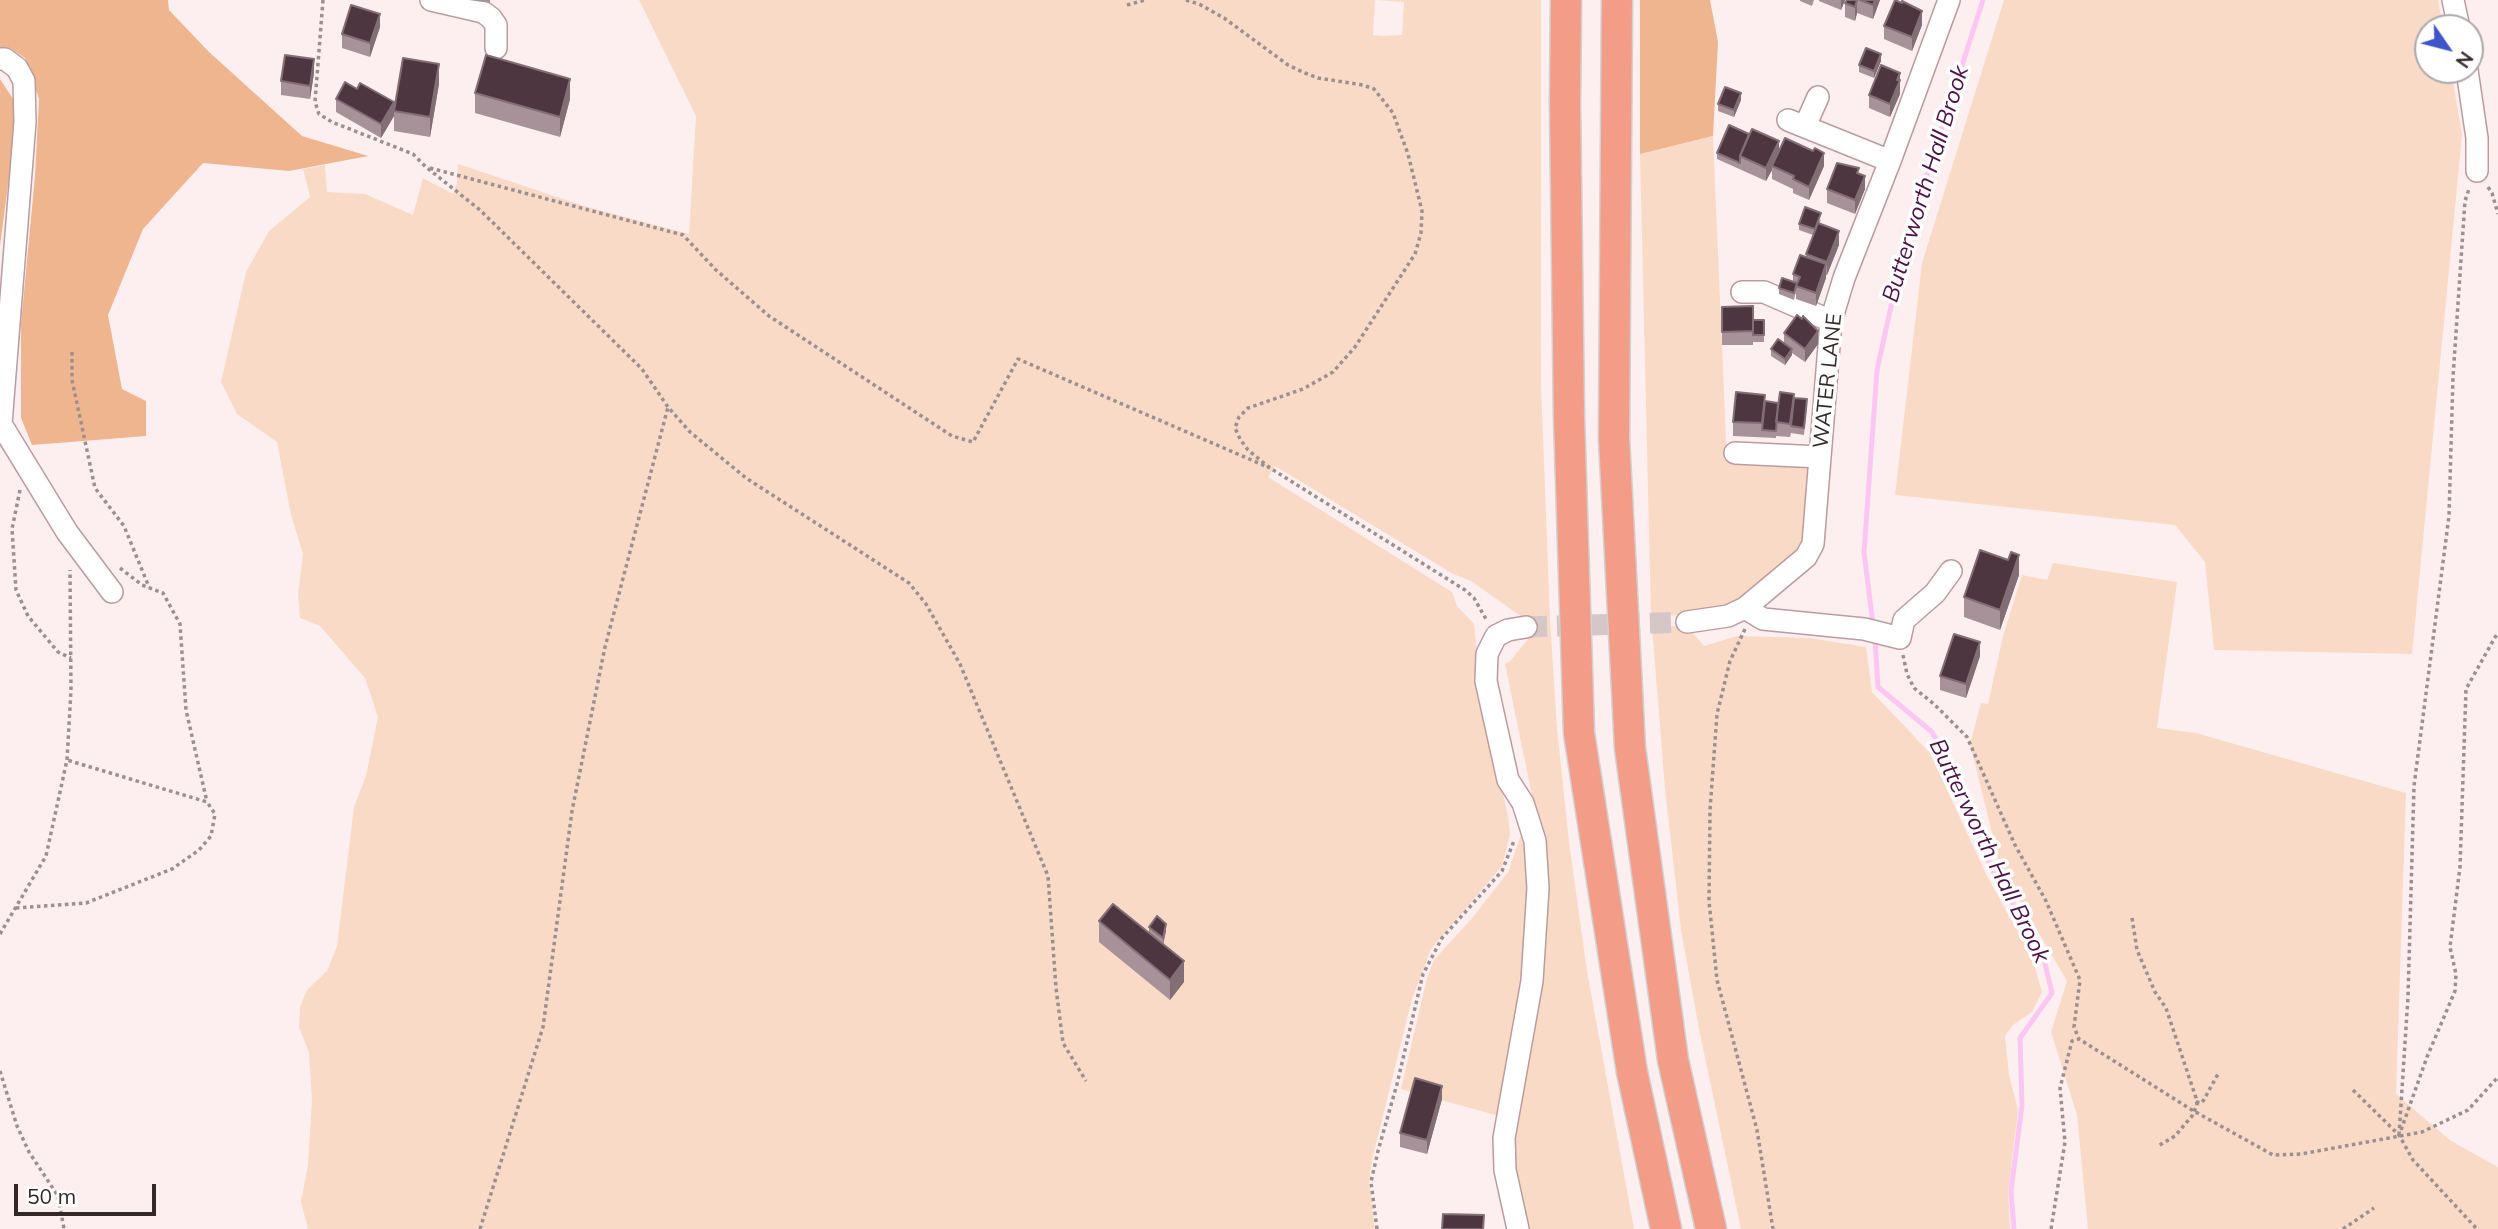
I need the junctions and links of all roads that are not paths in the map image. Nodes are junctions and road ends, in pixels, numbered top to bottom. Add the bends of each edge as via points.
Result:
1 (431, 0) edge
2 (1566, 0) edge
3 (1617, 0) edge
4 (1950, 0) edge
5 (496, 48) dead end
6 (0, 59) edge
7 (2469, 84) edge
8 (1818, 97) dead end
9 (1891, 161) junction
10 (2477, 171) road end
11 (1742, 292) dead end
12 (1831, 321) junction
13 (1735, 453) dead end
14 (1820, 457) junction
15 (1951, 571) dead end
16 (112, 592) dead end
17 (1749, 611) junction
18 (1688, 621) tunnel mouth
19 (1526, 628) tunnel mouth
20 (1518, 1229) edge
21 (1666, 1229) edge
22 (1711, 1229) edge

1 - 5 street via 483,12 496,25
2 - 21 highway via 1569,417 1579,733 1632,1072
3 - 22 highway via 1614,438 1630,748 1673,1060
4 - 9 street, WATER LANE
6 - 16 street via 17,68 24,81 25,122 1,424 80,551
7 - 10 street
8 - 9 street via 1797,123
9 - 12 street, WATER LANE via 1843,278
11 - 12 street via 1764,292
12 - 14 street, WATER LANE
13 - 14 street
14 - 17 street, WATER LANE via 1813,544 1806,557
15 - 17 street via 1935,593 1904,620 1900,638 1864,629 1763,619
17 - 18 street, WATER LANE
19 - 20 street via 1496,636 1487,654 1486,681 1508,780 1523,803 1535,841 1538,888 1532,981 1504,1138 1505,1170

